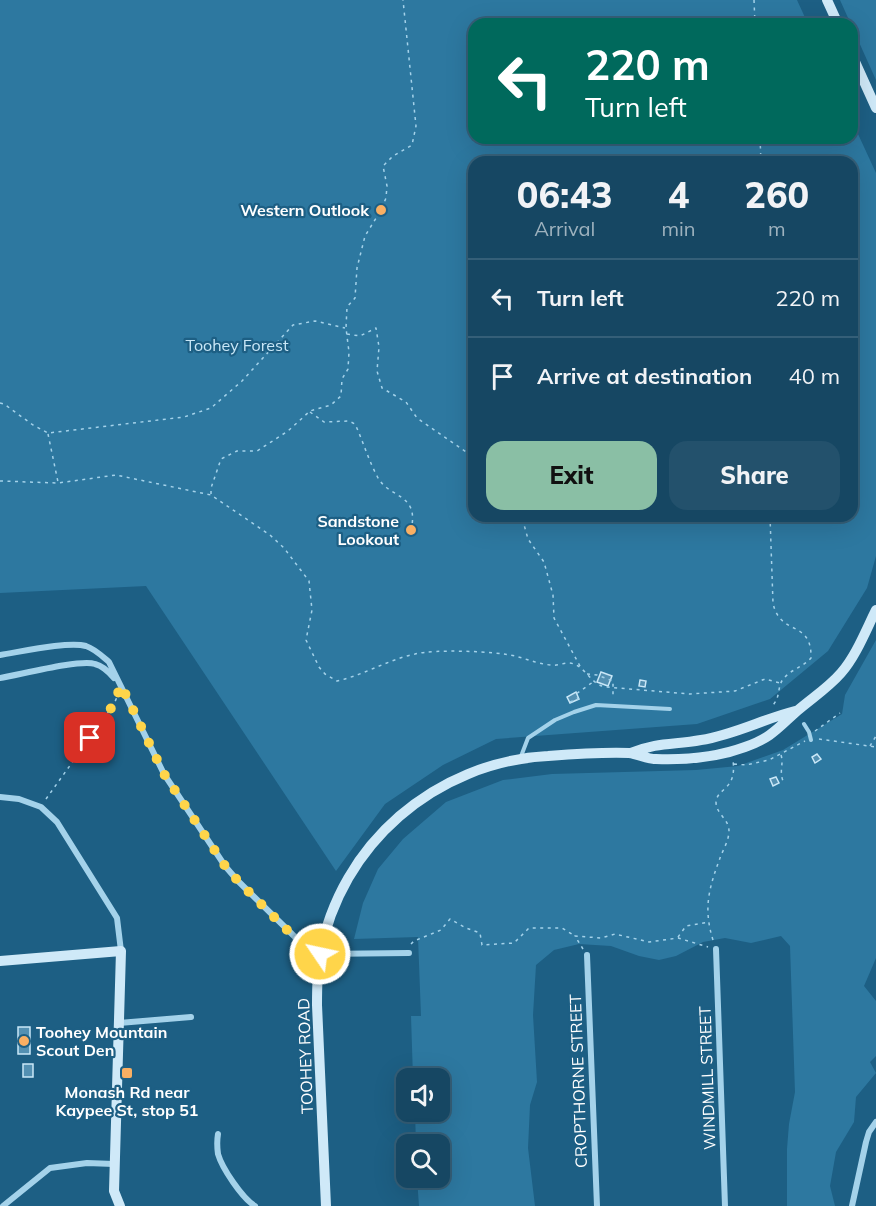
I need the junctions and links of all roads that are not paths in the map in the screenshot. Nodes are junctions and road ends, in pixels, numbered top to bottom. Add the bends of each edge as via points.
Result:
1 (827, 0) edge
2 (835, 18) edge
3 (858, 68) edge
4 (876, 108) edge
5 (876, 610) edge
6 (0, 655) edge
7 (0, 678) edge
8 (121, 685) junction
9 (670, 709) dead end
10 (797, 711) junction
11 (804, 724) dead end
12 (811, 741) road end
13 (631, 753) junction
14 (519, 759) junction
15 (0, 797) edge
16 (716, 949) road end
17 (121, 951) junction
18 (320, 954) junction
19 (406, 954) road end
20 (587, 955) road end
21 (0, 961) edge
22 (191, 1017) dead end
23 (119, 1023) junction
24 (876, 1122) edge
25 (218, 1134) dead end
26 (114, 1164) junction
27 (3, 1206) edge
28 (120, 1206) edge
29 (255, 1206) edge
30 (326, 1206) edge
31 (597, 1206) edge
32 (725, 1206) edge
33 (852, 1206) edge

1 - 2 main road
3 - 4 main road
5 - 10 main road, TOOHEY ROAD via 843,672
6 - 8 street via 85,645 109,662
7 - 8 street via 94,663 105,668
8 - 18 street via 164,774 225,866 296,939
9 - 14 lane via 596,705 574,712 528,738
10 - 13 main road, TOOHEY ROAD via 737,731 701,740 650,745
10 - 13 main road, TOOHEY ROAD via 776,733 731,752 654,759
11 - 12 lane
13 - 14 main road, TOOHEY ROAD
14 - 18 main road, TOOHEY ROAD via 493,765 440,787 412,805 381,835 354,867 333,912
15 - 17 street via 41,807 57,822 117,918
16 - 32 street, WINDMILL STREET
17 - 21 main road
17 - 23 main road
18 - 19 street
18 - 30 main road, TOOHEY ROAD via 317,1005
20 - 31 street, CROPTHORNE STREET
22 - 23 street
23 - 26 main road
24 - 33 street via 866,1142
25 - 29 street via 220,1161
26 - 27 street via 50,1168
26 - 28 main road via 114,1191

